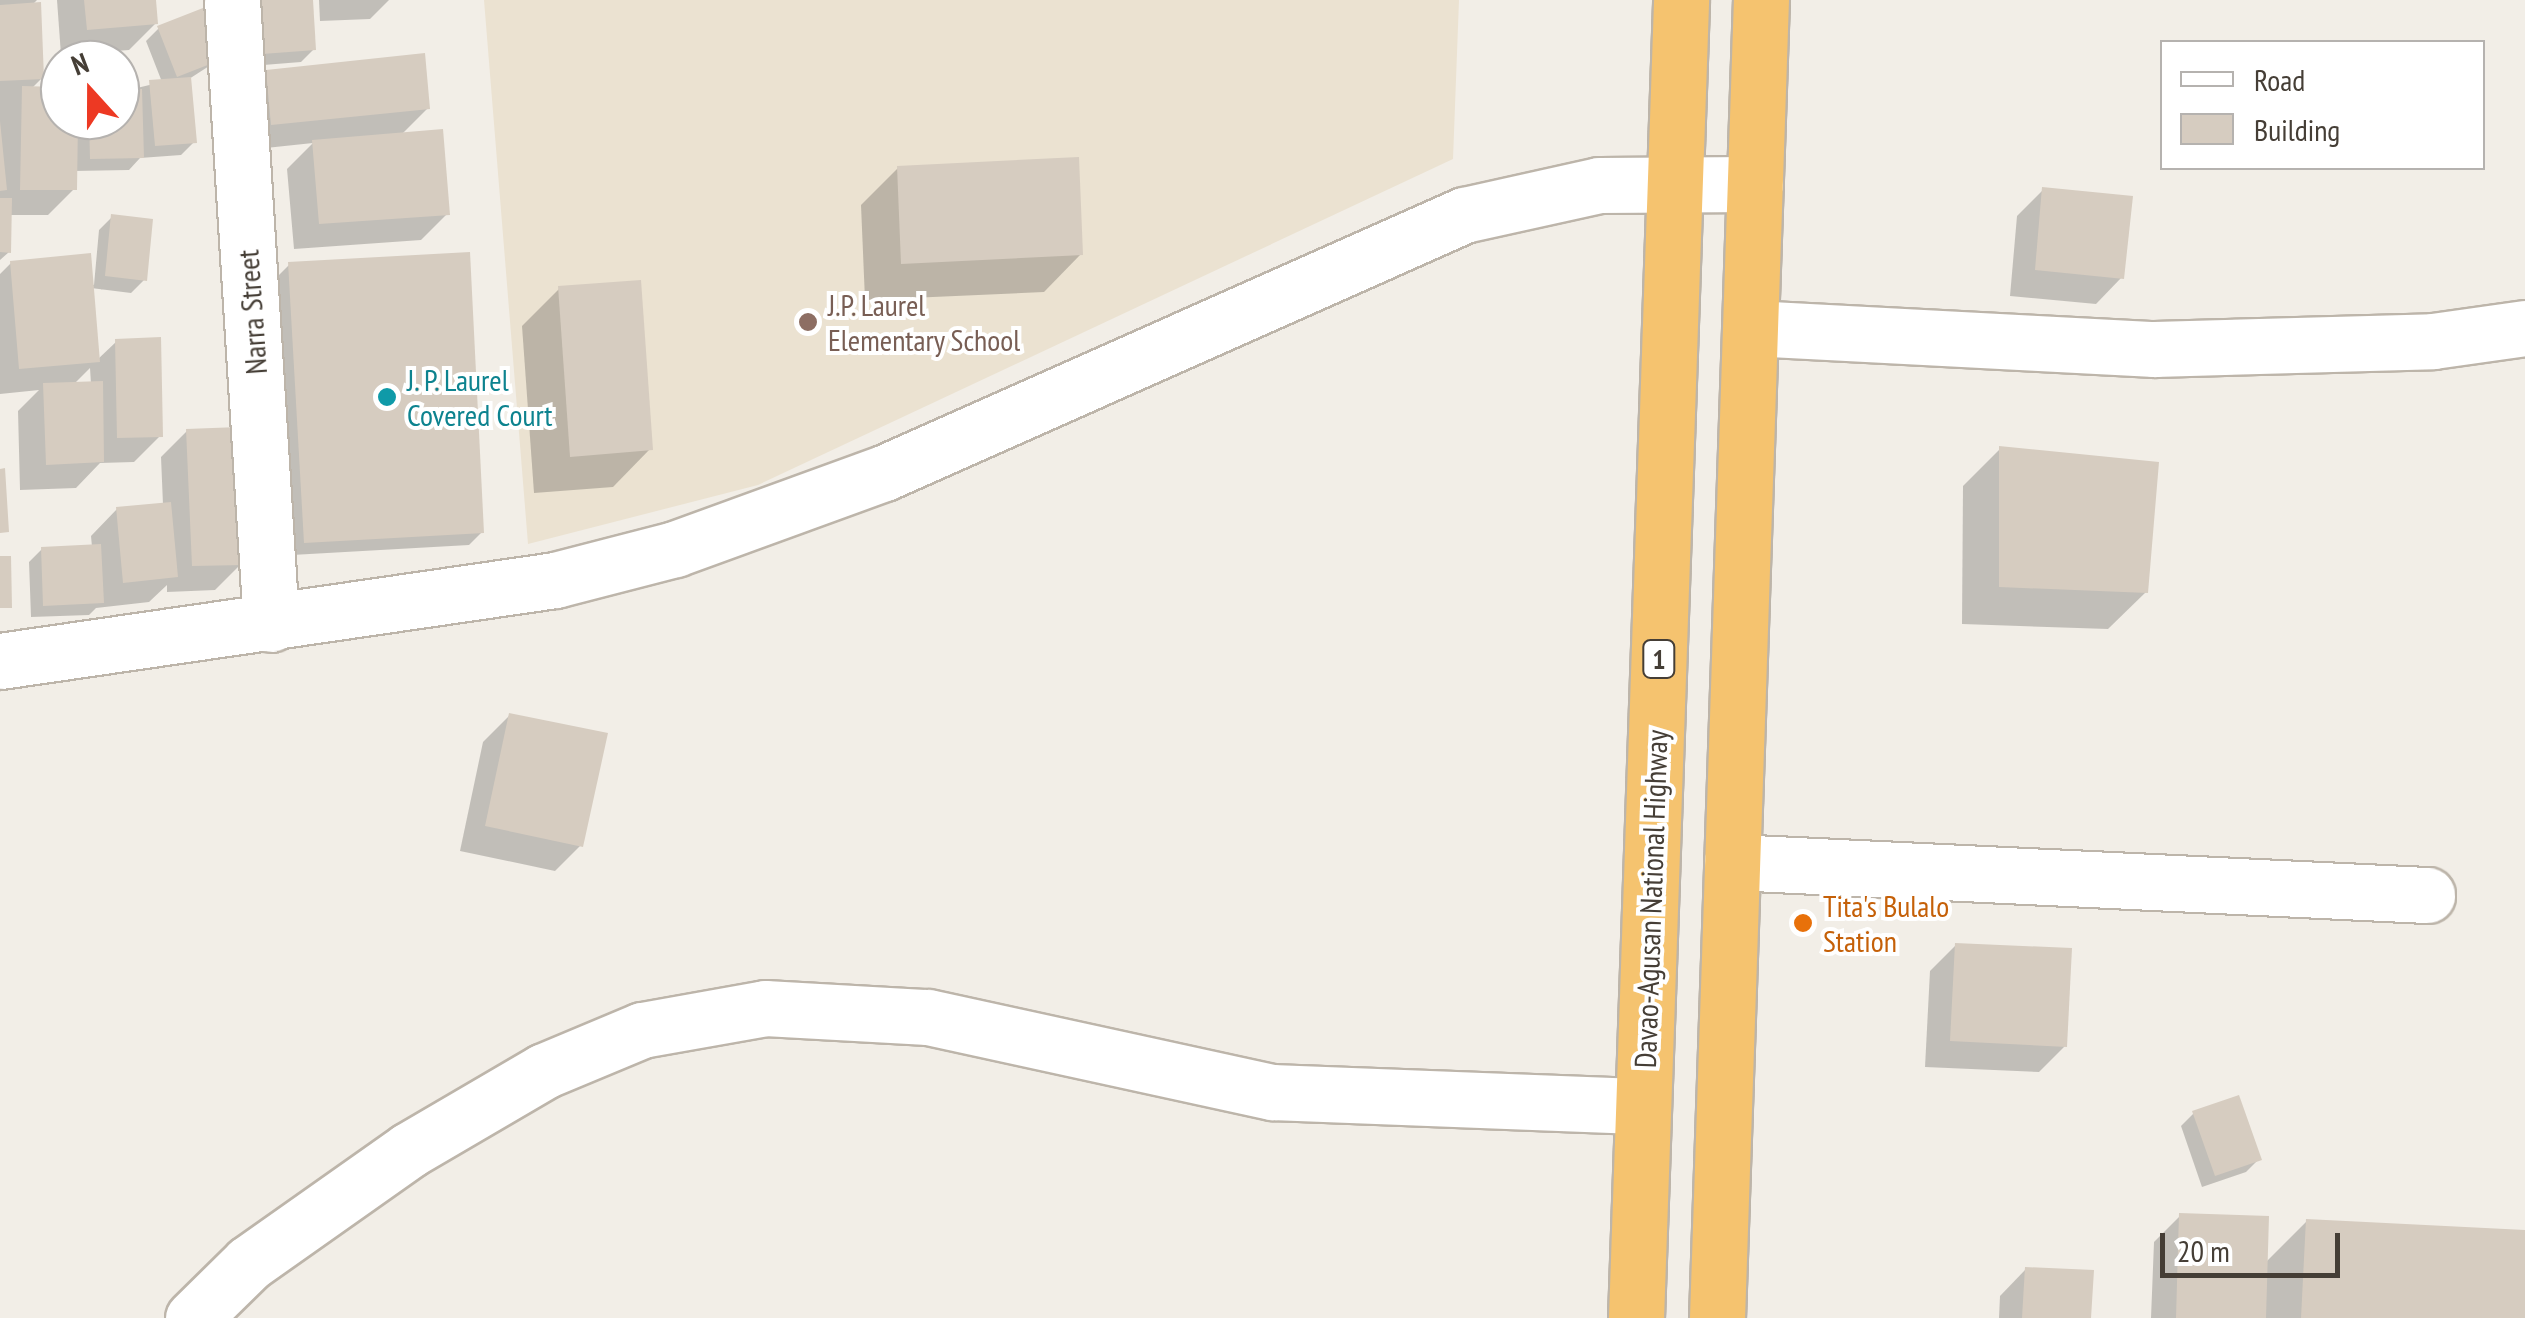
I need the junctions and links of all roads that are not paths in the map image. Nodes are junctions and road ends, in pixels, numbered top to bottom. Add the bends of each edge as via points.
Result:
1 (232, 0) edge
2 (1682, 0) edge
3 (1762, 0) edge
4 (1676, 182) junction
5 (1756, 184) junction
6 (1751, 328) junction
7 (2525, 328) edge
8 (271, 624) junction
9 (0, 661) edge
10 (1732, 862) junction
11 (2427, 895) dead end
12 (1644, 1106) junction
13 (193, 1318) edge
14 (1636, 1318) edge
15 (1717, 1318) edge

1 - 8 street, Narra Street
2 - 4 highway, Davao-Agusan National Highway / 1
3 - 5 highway
4 - 5 street
4 - 8 street via 1534,194 1464,215 782,516 554,580
4 - 12 highway, Davao-Agusan National Highway / 1
5 - 6 highway
6 - 7 street via 2154,350 2433,340
6 - 10 highway
8 - 9 street
10 - 11 street
10 - 15 highway
12 - 13 street via 1272,1092 928,1018 764,1008 642,1030 544,1071 409,1150 249,1263
12 - 14 highway, Davao-Agusan National Highway / 1

